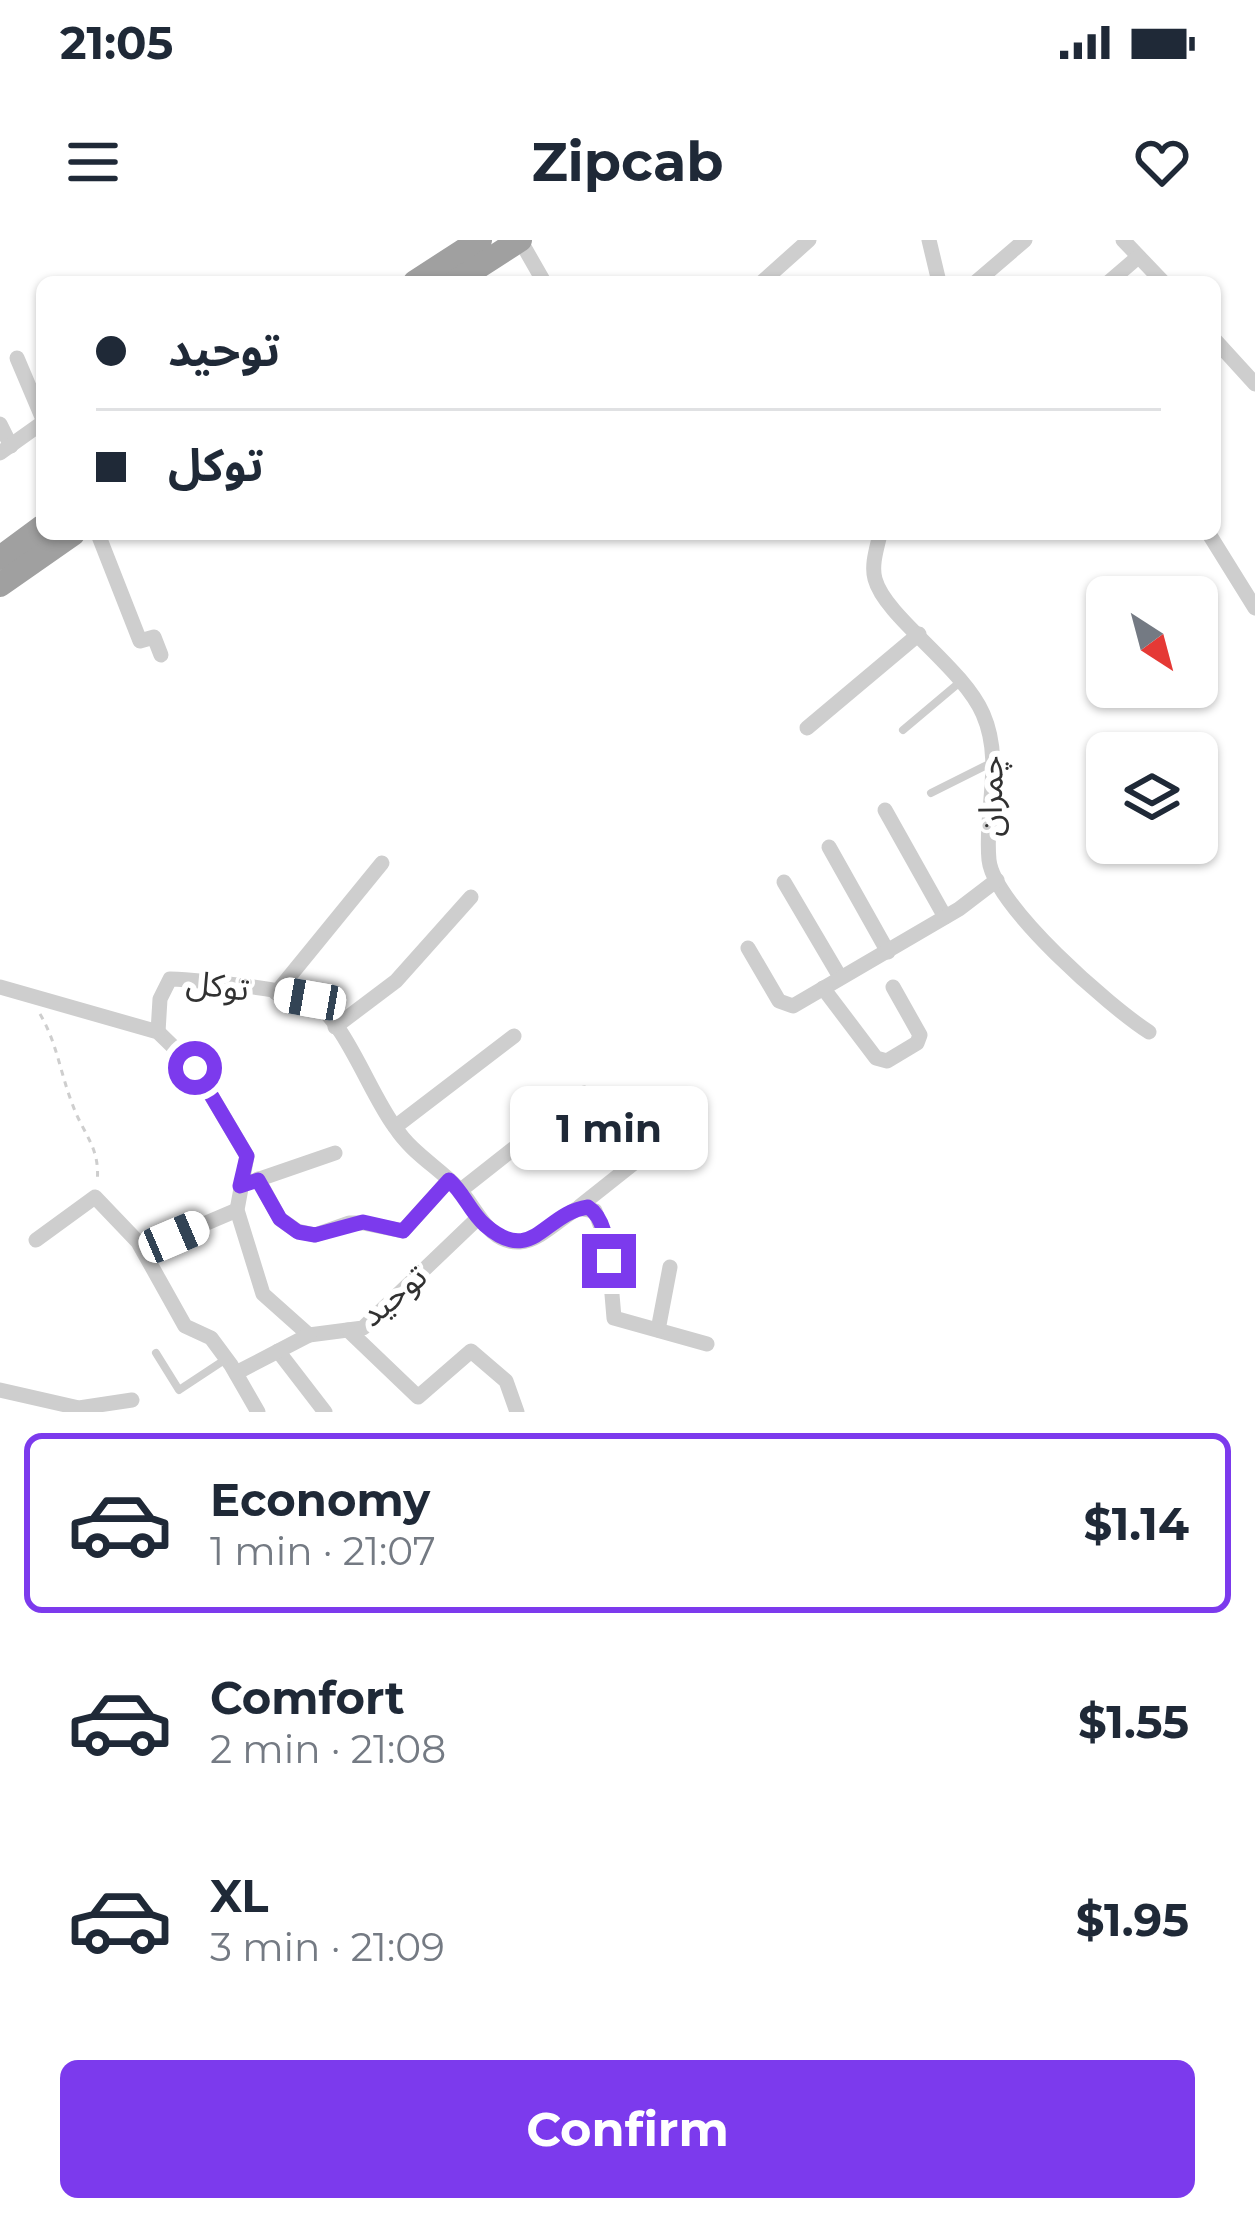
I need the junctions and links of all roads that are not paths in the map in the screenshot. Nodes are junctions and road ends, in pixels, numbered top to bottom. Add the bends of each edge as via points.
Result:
1 (480, 240) edge
2 (520, 240) edge
3 (809, 240) edge
4 (929, 240) edge
5 (1025, 240) edge
6 (1123, 240) edge
7 (1138, 256) junction
8 (425, 276) edge
9 (463, 276) edge
10 (541, 276) edge
11 (769, 276) edge
12 (938, 276) edge
13 (983, 276) edge
14 (1115, 276) edge
15 (1157, 276) edge
16 (1221, 347) edge
17 (16, 358) dead end
18 (1255, 384) edge
19 (36, 406) edge
20 (0, 424) edge
21 (36, 425) edge
22 (5, 450) edge
23 (36, 531) edge
24 (64, 540) edge
25 (100, 540) edge
26 (879, 540) edge
27 (1213, 540) edge
28 (0, 558) edge
29 (0, 585) edge
30 (1255, 608) edge
31 (919, 634) junction
32 (161, 655) dead end
33 (962, 681) junction
34 (806, 728) dead end
35 (903, 730) dead end
36 (993, 762) junction
37 (931, 793) dead end
38 (885, 810) dead end
39 (829, 847) dead end
40 (382, 863) dead end
41 (997, 880) junction
42 (784, 882) dead end
43 (471, 897) dead end
44 (945, 917) junction
45 (748, 948) dead end
46 (888, 952) junction
47 (840, 977) junction
48 (0, 987) edge
49 (892, 987) dead end
50 (824, 988) junction
51 (276, 993) junction
52 (335, 1027) junction
53 (158, 1032) junction
54 (1149, 1032) dead end
55 (514, 1036) dead end
56 (584, 1093) dead end
57 (395, 1126) junction
58 (334, 1153) dead end
59 (643, 1156) dead end
60 (258, 1180) junction
61 (455, 1185) junction
62 (240, 1186) junction
63 (578, 1208) junction
64 (237, 1210) junction
65 (478, 1218) junction
66 (36, 1240) dead end
67 (143, 1250) junction
68 (670, 1267) dead end
69 (347, 1330) junction
70 (658, 1330) junction
71 (308, 1335) junction
72 (707, 1344) dead end
73 (278, 1351) junction
74 (156, 1353) dead end
75 (232, 1366) junction
76 (0, 1390) edge
77 (131, 1400) dead end
78 (258, 1412) edge
79 (325, 1412) edge
80 (518, 1412) edge

1 - 8 highway
2 - 9 highway
2 - 10 street
3 - 11 street
4 - 12 street
5 - 13 street
6 - 7 street
7 - 14 street
7 - 15 street
16 - 18 street
17 - 19 street
20 - 22 street
21 - 22 street
23 - 28 highway
24 - 29 highway
25 - 32 street via 140,641 154,637
26 - 31 street, چمران via 876,584
27 - 30 street
31 - 33 street, چمران
31 - 34 street
33 - 35 lane
33 - 36 street, چمران via 982,712
36 - 37 lane
36 - 41 street, چمران via 988,855
38 - 44 street
39 - 46 street
40 - 51 street
41 - 44 street
41 - 54 street, چمران via 1074,972
42 - 47 street
43 - 52 street via 396,980
44 - 46 street
45 - 50 street via 785,1006
46 - 47 street
47 - 50 street
48 - 53 street
49 - 50 street via 920,1036 887,1061 876,1058
51 - 52 street, توکل via 310,999
51 - 53 street, توکل via 170,979
52 - 57 street, توکل
53 - 62 street via 195,1068 247,1156
55 - 57 street
56 - 61 street
57 - 61 street, توکل
58 - 60 street
59 - 63 street
60 - 61 street via 280,1219 315,1235 349,1223 403,1231
60 - 62 street
61 - 65 street, توکل
62 - 64 street
63 - 65 street via 516,1243
63 - 70 street via 595,1211 602,1224 614,1318
64 - 67 street
64 - 71 street via 263,1294
65 - 69 street, توحید via 363,1328
66 - 67 street via 95,1197
67 - 75 street via 185,1326 211,1338
68 - 70 street
69 - 71 street, توحید
69 - 80 street via 418,1397 471,1351 506,1381
70 - 72 street
71 - 73 street
73 - 75 street
73 - 79 street
74 - 75 lane via 179,1390
75 - 78 street
76 - 77 street via 79,1408

